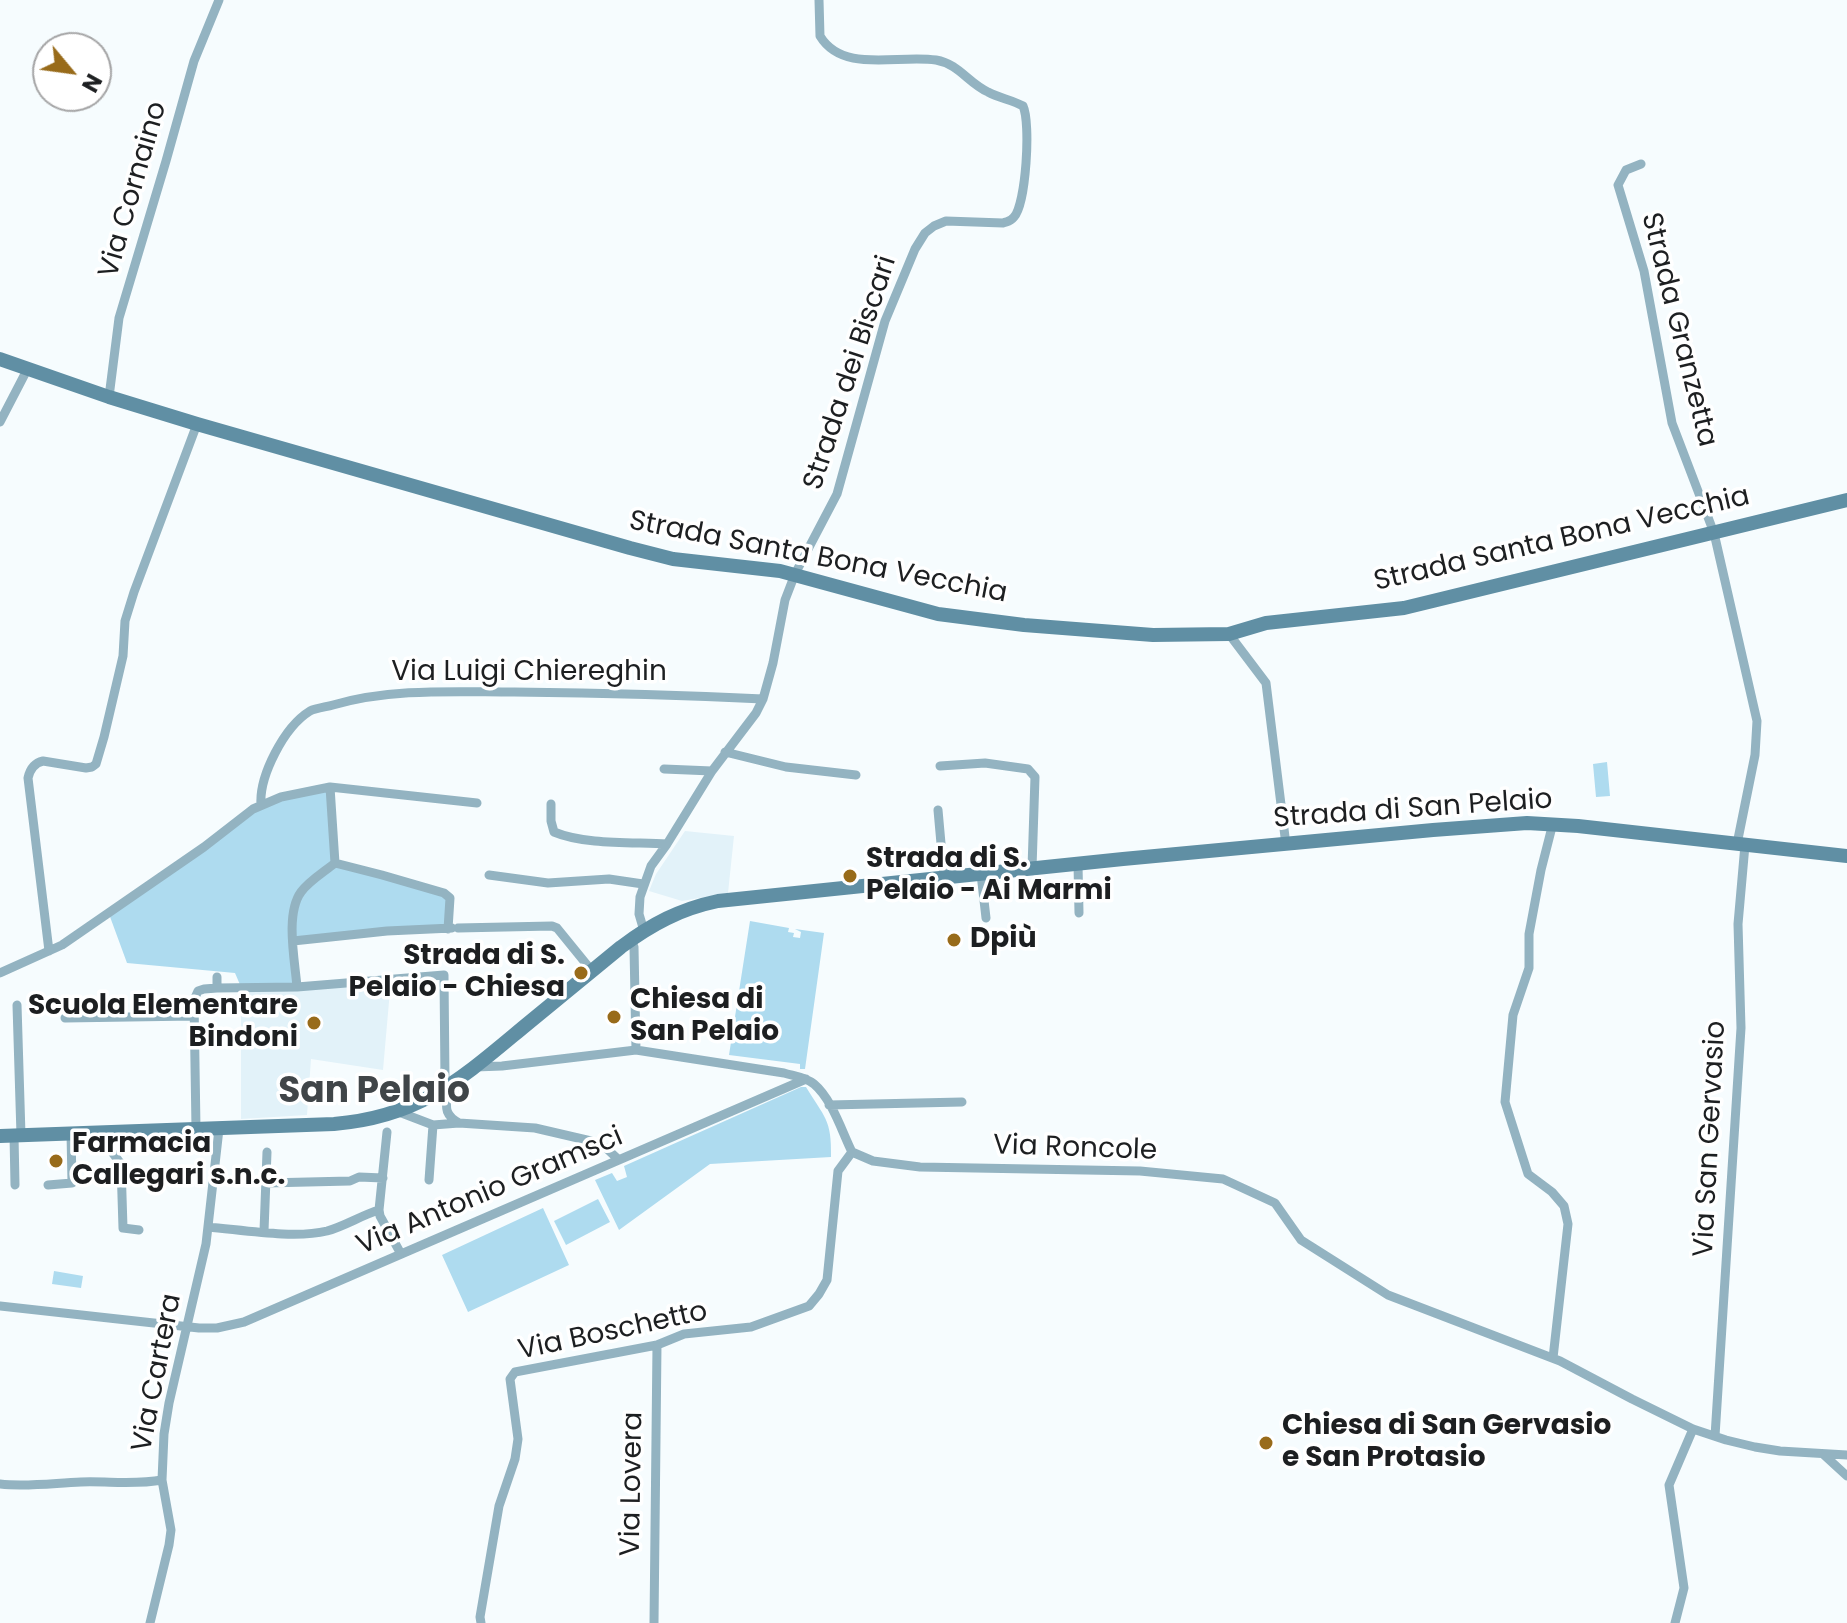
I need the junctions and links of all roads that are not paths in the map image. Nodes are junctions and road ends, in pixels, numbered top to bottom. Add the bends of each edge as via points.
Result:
1 (219, 0) edge
2 (819, 0) edge
3 (1641, 164) dead end
4 (0, 359) edge
5 (28, 368) junction
6 (109, 397) junction
7 (0, 422) edge
8 (197, 424) junction
9 (1847, 500) edge
10 (1714, 533) junction
11 (795, 574) junction
12 (1229, 634) junction
13 (763, 699) junction
14 (725, 752) junction
15 (940, 766) dead end
16 (664, 769) dead end
17 (712, 771) junction
18 (856, 775) dead end
19 (330, 787) junction
20 (477, 803) dead end
21 (551, 804) dead end
22 (261, 805) junction
23 (938, 810) dead end
24 (1553, 823) junction
25 (667, 844) junction
26 (1741, 844) junction
27 (1286, 845) junction
28 (1847, 856) edge
29 (335, 863) junction
30 (1078, 864) junction
31 (1032, 868) junction
32 (981, 874) junction
33 (489, 875) dead end
34 (944, 877) junction
35 (643, 884) junction
36 (1079, 913) dead end
37 (986, 918) dead end
38 (453, 928) junction
39 (638, 935) junction
40 (293, 941) junction
41 (49, 951) junction
42 (592, 971) junction
43 (0, 973) edge
44 (217, 977) dead end
45 (297, 987) junction
46 (217, 988) junction
47 (17, 1005) dead end
48 (194, 1016) junction
49 (65, 1018) dead end
50 (636, 1050) junction
51 (492, 1054) junction
52 (502, 1066) junction
53 (475, 1067) junction
54 (806, 1079) junction
55 (448, 1087) junction
56 (424, 1101) junction
57 (962, 1102) dead end
58 (829, 1105) junction
59 (399, 1112) junction
60 (448, 1115) junction
61 (459, 1123) junction
62 (433, 1125) junction
63 (196, 1129) junction
64 (219, 1129) junction
65 (97, 1132) junction
66 (387, 1132) dead end
67 (71, 1133) junction
68 (12, 1135) edge
69 (267, 1152) dead end
70 (852, 1152) junction
71 (619, 1160) junction
72 (383, 1178) junction
73 (429, 1180) dead end
74 (266, 1183) junction
75 (15, 1185) dead end
76 (48, 1185) dead end
77 (379, 1210) junction
78 (208, 1227) junction
79 (139, 1230) dead end
80 (264, 1231) junction
81 (401, 1254) junction
82 (0, 1306) edge
83 (188, 1326) junction
84 (657, 1345) junction
85 (1553, 1358) junction
86 (1693, 1429) junction
87 (1715, 1436) junction
88 (1823, 1454) junction
89 (1847, 1455) edge
90 (1847, 1476) edge
91 (162, 1480) junction
92 (0, 1484) edge
93 (150, 1623) edge
94 (481, 1623) edge
95 (654, 1623) edge
96 (1675, 1623) edge

1 - 6 street, Via Cornaino via 194,61 119,318
2 - 11 street, Strada dei Biscari via 820,36 836,53 852,59 953,65 986,91 1023,106 1027,165 1012,220 946,221 925,233 915,249 885,321 837,494
3 - 10 street, Strada Granzetta via 1626,170 1618,185 1644,271 1672,423
4 - 5 street, Strada Santa Bona Vecchia
5 - 6 street, Strada Santa Bona Vecchia
5 - 7 street
6 - 8 street, Strada Santa Bona Vecchia
8 - 11 street, Strada Santa Bona Vecchia via 659,556
8 - 41 street via 130,606 96,764 86,768 37,762 28,778
9 - 10 street, Strada Santa Bona Vecchia
10 - 12 street, Strada Santa Bona Vecchia via 1404,608 1266,623
10 - 26 street, Strada Granzetta via 1757,721
11 - 12 street, Strada Santa Bona Vecchia via 938,614 1153,635
11 - 13 street, Strada dei Biscari
12 - 27 street via 1266,683
13 - 14 street, Strada dei Biscari
13 - 22 street, Via Luigi Chiereghin via 434,692 356,698 311,711 290,730 273,757 260,791
14 - 17 street, Strada dei Biscari
14 - 18 street via 786,767
15 - 31 street via 985,763 1028,769 1035,777
16 - 17 street
17 - 25 street, Strada dei Biscari
19 - 20 street
19 - 22 street
19 - 29 street
21 - 25 street via 554,832 562,836
22 - 41 street
23 - 34 street
24 - 26 street, Strada di San Pelaio
24 - 27 street, Strada di San Pelaio
24 - 85 street via 1529,934 1529,968 1513,1015 1505,1102 1528,1174 1564,1206 1568,1224
25 - 35 street, Strada dei Biscari
26 - 28 street, Strada di San Pelaio
26 - 87 street, Via San Gervasio via 1741,1028
27 - 30 street, Strada di San Pelaio
29 - 38 street via 444,893 450,898
29 - 40 street via 295,902
30 - 31 street, Strada di San Pelaio
30 - 36 street
31 - 32 street, Strada di San Pelaio
32 - 34 street, Strada di San Pelaio
32 - 37 street
33 - 35 street via 548,883 609,879
34 - 39 street, Strada di San Pelaio via 718,901 672,914
35 - 39 street
38 - 40 street
38 - 42 street via 552,926
39 - 42 street, Strada di San Pelaio
39 - 50 street
40 - 45 street
41 - 43 street
42 - 51 street, Strada di San Pelaio
44 - 46 street
45 - 46 street
45 - 55 street via 444,975
46 - 48 street via 198,991
47 - 68 street
48 - 49 street
48 - 63 street
50 - 52 street
50 - 54 street
51 - 52 street
51 - 53 street, Strada di San Pelaio
52 - 53 street
53 - 55 street, Strada di San Pelaio
54 - 58 street
54 - 71 street, Via Antonio Gramsci
55 - 56 street, Strada di San Pelaio
55 - 60 street
56 - 59 street, Strada di San Pelaio
56 - 60 street
57 - 58 street
58 - 70 street
59 - 62 street
59 - 64 street, Strada di San Pelaio via 352,1123
60 - 61 street
61 - 62 street
61 - 71 street via 535,1128 591,1141
62 - 73 street
63 - 64 street, Strada di San Pelaio
63 - 65 street, Strada di San Pelaio
64 - 78 street, Via Cartera
65 - 67 street, Strada di San Pelaio
65 - 79 street via 121,1164 123,1228
66 - 72 street
67 - 68 street, Strada di San Pelaio
67 - 76 street via 72,1183
68 - 75 street
69 - 74 street
70 - 84 street, Via Boschetto via 838,1171 827,1280 809,1306 751,1327 684,1334
70 - 85 street, Via Roncole via 873,1161 920,1167 1140,1171 1223,1179 1275,1203 1301,1240 1388,1295
71 - 81 street, Via Antonio Gramsci
72 - 74 street
72 - 77 street
74 - 80 street
77 - 80 street via 317,1233
77 - 81 street
78 - 80 street
78 - 83 street, Via Cartera
81 - 83 street, Via Antonio Gramsci via 244,1322 217,1328
82 - 83 street, Via Antonio Gramsci
83 - 91 street, Via Cartera via 169,1403
84 - 94 street, Via Boschetto via 515,1372 510,1379 518,1439 499,1506
84 - 95 street, Via Lovera
85 - 86 street, Via Roncole
86 - 87 street, Via Roncole
86 - 96 street via 1669,1485 1684,1588
87 - 88 street, Via Roncole via 1755,1447
88 - 89 street, Via Roncole
88 - 90 street
91 - 92 street
91 - 93 street, Via Cartera via 171,1530

